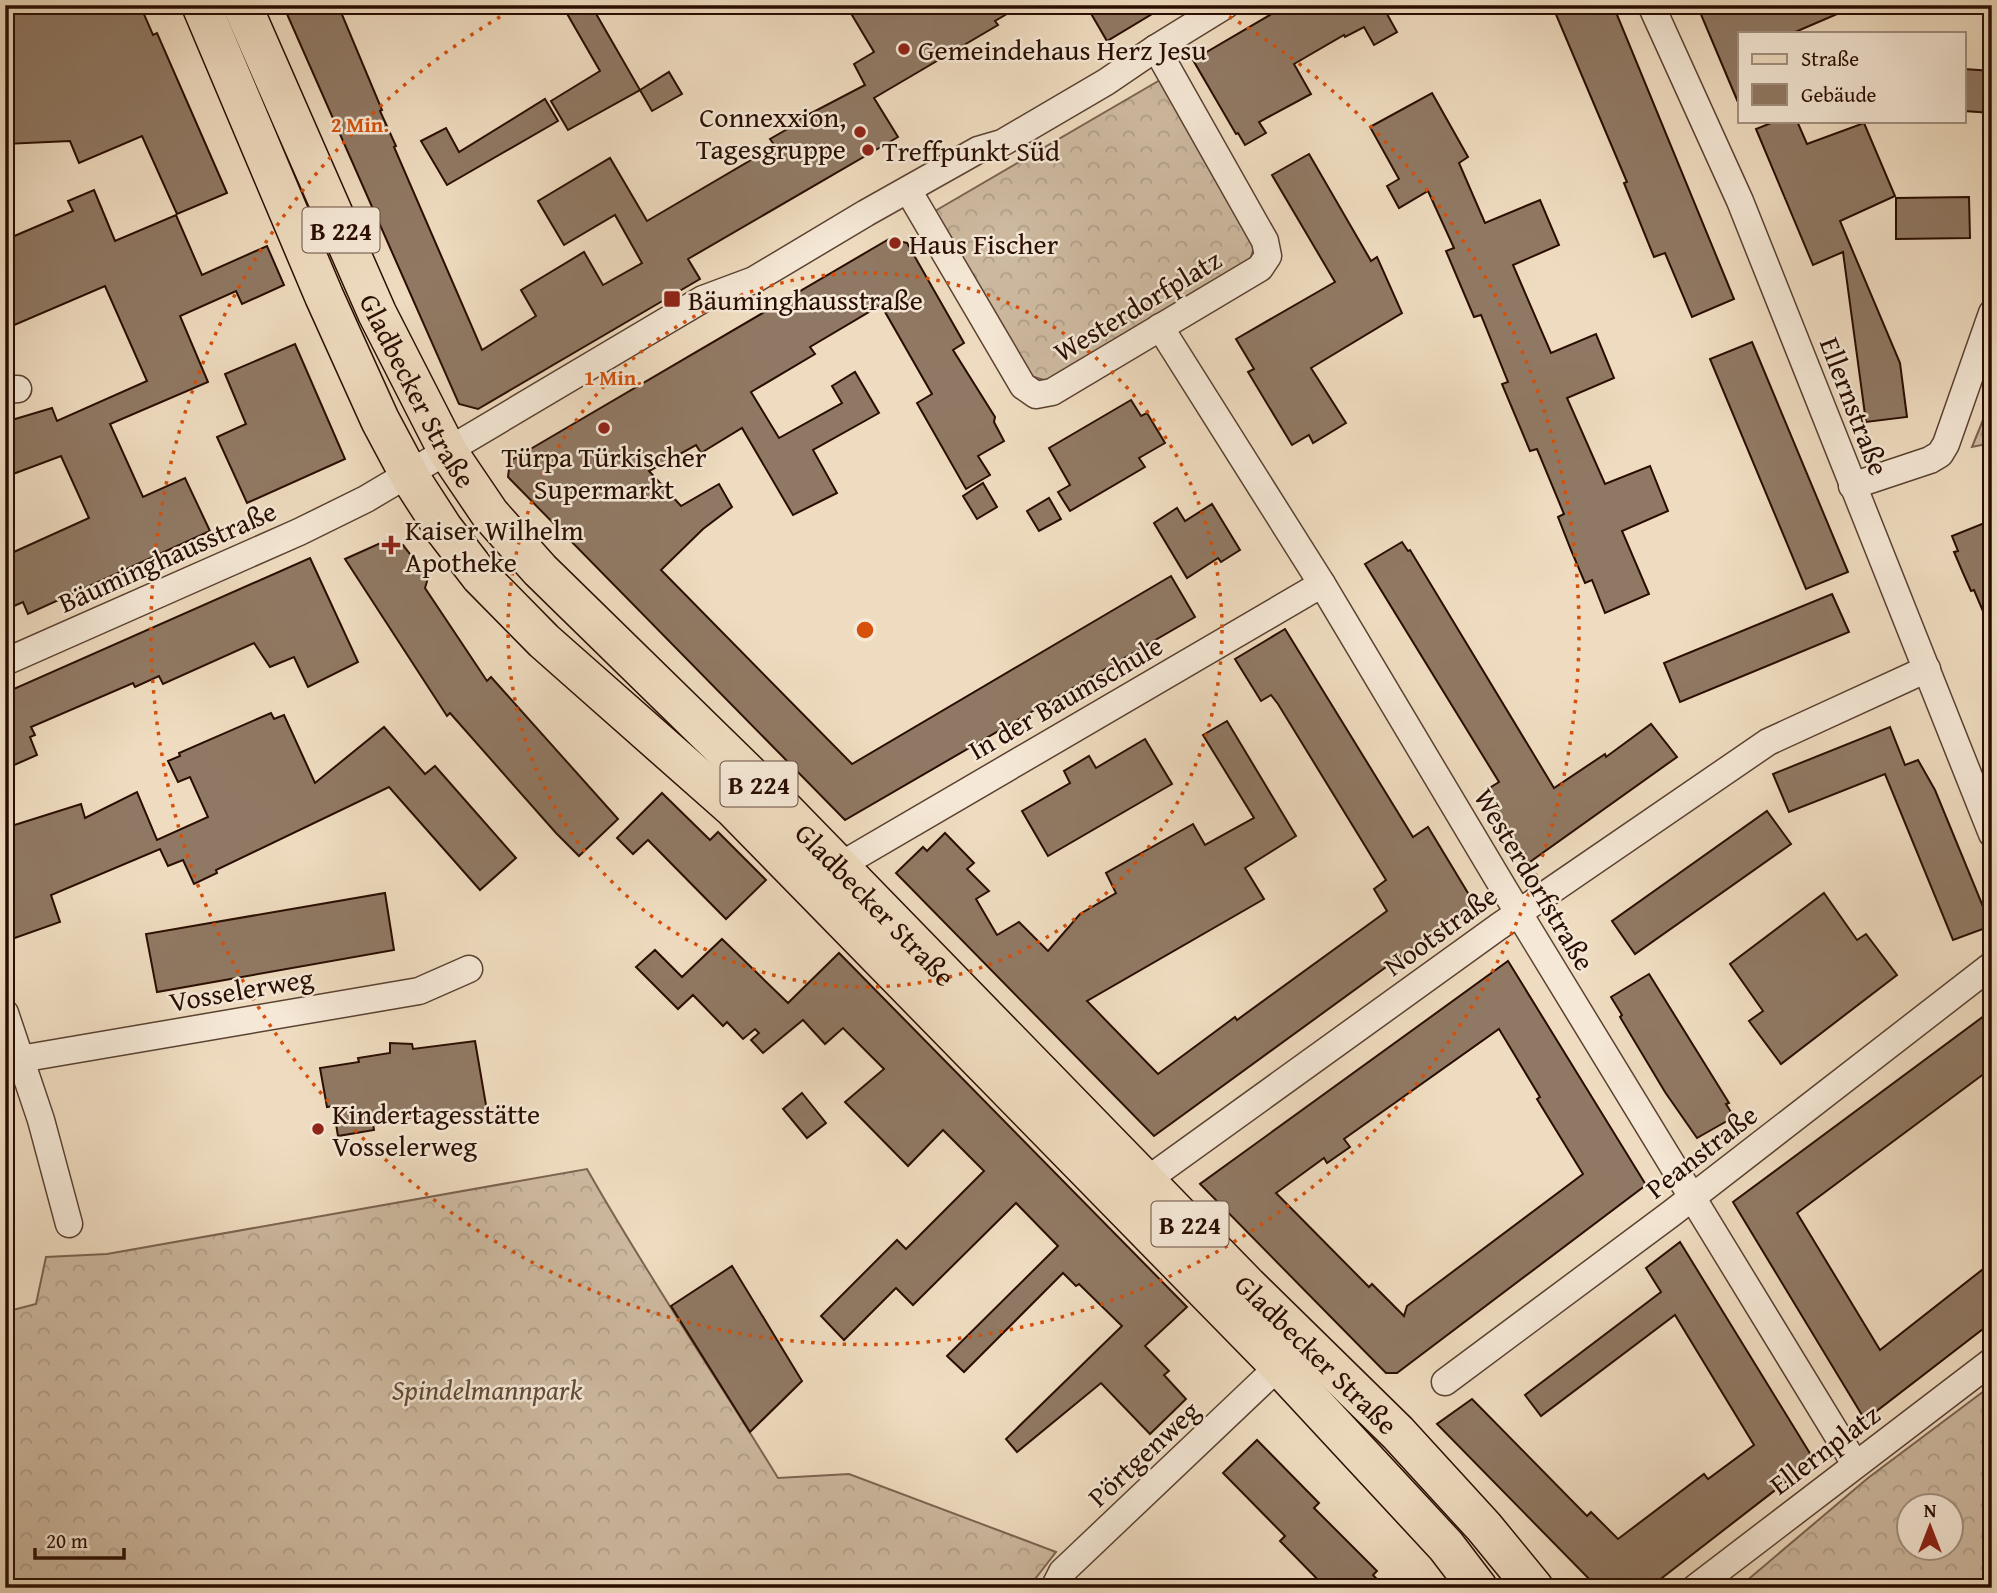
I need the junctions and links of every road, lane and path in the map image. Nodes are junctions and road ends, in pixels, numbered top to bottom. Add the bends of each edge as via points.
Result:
1 (201, 5) edge
2 (243, 5) edge
3 (1226, 5) edge
4 (1651, 5) edge
5 (1156, 48) junction
6 (908, 190) junction
7 (1992, 313) edge
8 (1160, 327) junction
9 (448, 452) junction
10 (408, 475) junction
11 (1852, 486) junction
12 (1322, 584) junction
13 (5, 662) edge
14 (1927, 669) junction
15 (1992, 834) edge
16 (841, 866) junction
17 (1519, 913) junction
18 (1992, 965) edge
19 (469, 969) dead end
20 (5, 1013) edge
21 (20, 1059) junction
22 (1147, 1180) junction
23 (1692, 1198) junction
24 (69, 1224) dead end
25 (1992, 1361) edge
26 (1279, 1366) junction
27 (1445, 1382) dead end
28 (1855, 1464) junction
29 (1054, 1588) edge
30 (1478, 1588) edge
31 (1534, 1588) edge
32 (1695, 1588) edge

1 - 10 main road, Gladbecker Straße / B 224 via 324,296
2 - 9 main road, Gladbecker Straße / B 224 via 377,313
3 - 5 street, Bäuminghausstraße
4 - 11 street, Ellernstraße via 1740,201
5 - 6 street, Bäuminghausstraße via 1002,143 978,150
5 - 8 street, Westerdorfplatz via 1265,241 1268,256 1260,268
6 - 8 street, Westerdorfplatz via 1023,386 1036,395 1052,392
6 - 9 street, Bäuminghausstraße via 754,280 703,299
7 - 11 street via 1940,454
8 - 12 street, Westerdorfstraße
9 - 10 street, Bäuminghausstraße
9 - 16 main road, Gladbecker Straße / B 224 via 490,514 540,570
10 - 13 street, Bäuminghausstraße via 299,533
10 - 26 main road, Gladbecker Straße / B 224 via 443,528 544,641 733,808
11 - 14 street, Ellernstraße
12 - 16 street, In der Baumschule
12 - 17 street, Westerdorfstraße
14 - 15 street, Ellernstraße
14 - 17 street, Nootstraße via 1768,742
16 - 22 main road, Gladbecker Straße / B 224
17 - 22 street, Nootstraße
17 - 23 street, Westerdorfstraße
18 - 23 street, Peanstraße
19 - 21 street, Vosselerweg via 419,991
20 - 21 street
21 - 24 street
22 - 31 main road, Gladbecker Straße / B 224 via 1398,1433
23 - 27 street, Peanstraße
23 - 28 street, Westerdorfstraße
25 - 28 street, Ellernplatz
26 - 29 street, Pörtgenweg via 1062,1572
26 - 30 main road, Gladbecker Straße / B 224 via 1446,1546
28 - 32 street, Ellernplatz

